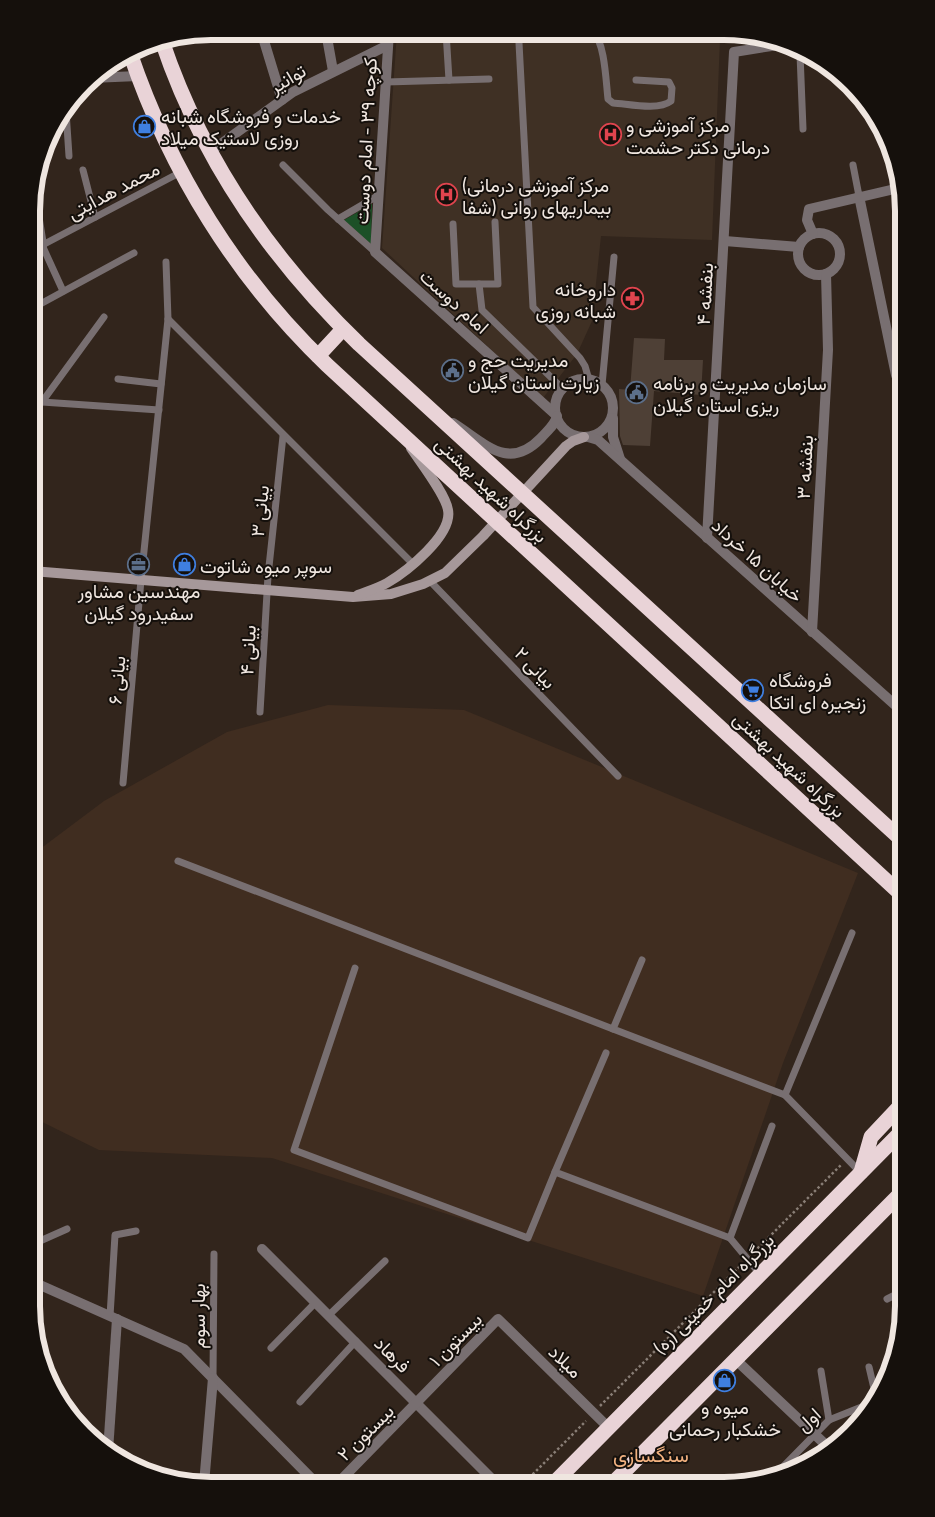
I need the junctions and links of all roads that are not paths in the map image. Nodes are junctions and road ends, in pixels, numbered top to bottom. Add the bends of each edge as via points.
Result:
1 (264, 40) edge
2 (327, 40) edge
3 (388, 40) edge
4 (446, 40) edge
5 (519, 40) edge
6 (599, 40) edge
7 (388, 45) junction
8 (164, 47) edge
9 (771, 47) edge
10 (800, 58) edge
11 (132, 59) edge
12 (333, 71) junction
13 (138, 76) junction
14 (104, 77) edge
15 (489, 79) dead end
16 (449, 80) junction
17 (636, 80) dead end
18 (386, 82) junction
19 (282, 100) junction
20 (67, 120) edge
21 (803, 129) dead end
22 (211, 151) junction
23 (69, 156) dead end
24 (283, 165) dead end
25 (853, 165) dead end
26 (83, 170) dead end
27 (181, 172) junction
28 (894, 189) edge
29 (379, 195) junction
30 (859, 196) junction
31 (95, 217) junction
32 (338, 219) junction
33 (495, 222) dead end
34 (453, 224) dead end
35 (812, 234) junction
36 (725, 241) junction
37 (40, 245) edge
38 (799, 247) junction
39 (40, 252) edge
40 (375, 252) junction
41 (134, 253) dead end
42 (614, 257) dead end
43 (166, 262) dead end
44 (826, 274) junction
45 (480, 284) junction
46 (63, 291) junction
47 (40, 304) edge
48 (104, 317) dead end
49 (168, 320) junction
50 (343, 329) junction
51 (895, 353) edge
52 (318, 356) junction
53 (118, 379) dead end
54 (589, 380) junction
55 (161, 384) junction
56 (602, 385) junction
57 (563, 389) junction
58 (42, 402) joint
59 (428, 408) junction
60 (158, 410) junction
61 (613, 410) junction
62 (557, 416) junction
63 (403, 435) junction
64 (284, 436) junction
65 (586, 437) junction
66 (622, 462) junction
67 (522, 494) junction
68 (497, 521) junction
69 (707, 538) junction
70 (412, 563) junction
71 (40, 572) edge
72 (141, 580) junction
73 (430, 581) junction
74 (267, 590) junction
75 (353, 597) junction
76 (812, 632) junction
77 (895, 705) edge
78 (260, 712) dead end
79 (618, 776) dead end
80 (123, 783) dead end
81 (895, 834) edge
82 (178, 862) dead end
83 (895, 888) edge
84 (852, 933) dead end
85 (642, 960) dead end
86 (356, 968) dead end
87 (613, 1029) junction
88 (606, 1053) dead end
89 (785, 1095) junction
90 (895, 1112) edge
91 (772, 1126) dead end
92 (895, 1138) edge
93 (555, 1172) junction
94 (861, 1173) junction
95 (895, 1199) edge
96 (67, 1229) dead end
97 (136, 1232) dead end
98 (730, 1238) junction
99 (40, 1241) edge
100 (262, 1249) dead end
101 (214, 1254) dead end
102 (385, 1261) dead end
103 (760, 1275) junction
104 (40, 1285) edge
105 (895, 1295) edge
106 (887, 1299) dead end
107 (316, 1302) junction
108 (329, 1315) junction
109 (114, 1317) junction
110 (498, 1319) joint
111 (356, 1341) junction
112 (271, 1348) dead end
113 (736, 1360) junction
114 (869, 1367) dead end
115 (820, 1371) dead end
116 (213, 1378) junction
117 (874, 1388) edge
118 (300, 1402) dead end
119 (417, 1404) junction
120 (862, 1407) edge
121 (829, 1420) junction
122 (609, 1428) junction
123 (814, 1434) junction
124 (108, 1443) edge
125 (825, 1444) edge
126 (783, 1466) edge
127 (205, 1477) edge
128 (310, 1477) edge
129 (344, 1477) edge
130 (490, 1477) edge
131 (560, 1477) edge
132 (619, 1477) edge

1 - 19 street
2 - 12 street
3 - 7 street, کوچه ۳۹ - امام دوست
4 - 16 lane
5 - 54 lane via 533,307 580,358
6 - 17 lane via 608,98 613,102 657,105 671,101 669,82
7 - 12 street, توانیر
7 - 18 street, کوچه ۳۹ - امام دوست
8 - 22 highway, بزرگراه شهید بهشتی
9 - 36 street, بنفشه ۴ via 734,52
10 - 21 lane
11 - 13 highway, بزرگراه شهید بهشتی
12 - 19 street, توانیر
13 - 14 street
13 - 27 highway, بزرگراه شهید بهشتی
15 - 16 lane
16 - 18 lane
18 - 29 street, کوچه ۳۹ - امام دوست
19 - 22 street, توانیر
20 - 23 lane
22 - 50 highway, بزرگراه شهید بهشتی via 237,196 278,255
24 - 32 lane
25 - 30 lane
26 - 31 lane
27 - 31 lane, محمد هدایتی
27 - 52 highway, بزرگراه شهید بهشتی via 236,261
28 - 30 street
29 - 32 lane
29 - 40 street, کوچه ۳۹ - امام دوست
30 - 35 street via 809,209 807,220
30 - 51 street
31 - 37 lane, محمد هدایتی
32 - 40 lane
33 - 45 lane via 498,284
34 - 45 lane via 456,284
35 - 38 street
35 - 44 street via 829,235 840,247 838,264
36 - 38 street
36 - 69 street, بنفشه ۴
38 - 44 street via 798,257 804,269 813,274
39 - 46 lane
40 - 62 street, امام دوست
41 - 46 lane
42 - 56 lane
43 - 49 lane, بیانی ۶
44 - 76 street, بنفشه ۳ via 828,350
45 - 57 lane via 482,310
46 - 47 lane
48 - 58 lane
49 - 55 lane, بیانی ۶
49 - 64 lane
50 - 52 highway
50 - 59 highway, بزرگراه شهید بهشتی
52 - 63 highway, بزرگراه شهید بهشتی
53 - 55 lane
54 - 56 street
54 - 57 street via 575,381
55 - 60 lane, بیانی ۶
56 - 61 street via 612,399
57 - 62 street via 557,400
58 - 60 lane
59 - 62 street via 497,450 512,455 529,449 554,424
59 - 67 highway, بزرگراه شهید بهشتی
60 - 72 lane, بیانی ۶
61 - 65 street via 604,429
61 - 66 street via 613,437
62 - 65 street via 566,430
63 - 68 highway, بزرگراه شهید بهشتی
63 - 70 street via 449,511 443,532
64 - 70 lane
64 - 74 lane, بیانی ۳
65 - 66 street, خیابان ۱۵ خرداد via 598,440
65 - 67 street via 570,442
66 - 69 street, خیابان ۱۵ خرداد
67 - 68 street
67 - 81 highway, بزرگراه شهید بهشتی
68 - 73 street via 454,566
68 - 83 highway, بزرگراه شهید بهشتی
69 - 76 street, خیابان ۱۵ خرداد
70 - 75 street via 386,584
71 - 72 street
72 - 74 street
72 - 80 lane, بیانی ۶
73 - 75 street via 391,594
73 - 79 lane, بیانی ۲
74 - 75 street
74 - 78 lane, بیانی ۴
76 - 77 street, خیابان ۱۵ خرداد
82 - 87 lane
84 - 89 lane
85 - 87 lane
86 - 93 lane via 294,1150 528,1238
87 - 89 lane
88 - 93 lane
89 - 94 lane
90 - 94 highway via 872,1137
91 - 98 lane
92 - 94 highway, بزرگراه امام خمینی (ره)
93 - 98 lane
94 - 103 highway, بزرگراه امام خمینی (ره)
95 - 113 highway
96 - 99 lane
97 - 109 lane via 115,1235
98 - 103 lane
100 - 107 street, فرهاد
101 - 116 lane, بهار سوم
102 - 108 lane
103 - 122 highway, بزرگراه امام خمینی (ره)
104 - 109 street
105 - 106 lane
107 - 108 street, فرهاد
107 - 112 lane
108 - 111 street, فرهاد
109 - 116 street via 184,1349
109 - 124 street
110 - 119 street, بیستون ۱
110 - 122 street, میلاد
111 - 118 lane
111 - 119 street, فرهاد
113 - 123 street
113 - 132 highway
114 - 117 lane
115 - 121 lane
116 - 127 street
116 - 128 street
119 - 129 street, بیستون ۲
119 - 130 street, فرهاد
120 - 121 lane, اول
121 - 123 lane, اول
122 - 131 highway, بزرگراه امام خمینی (ره)
123 - 125 street
123 - 126 lane, اول

